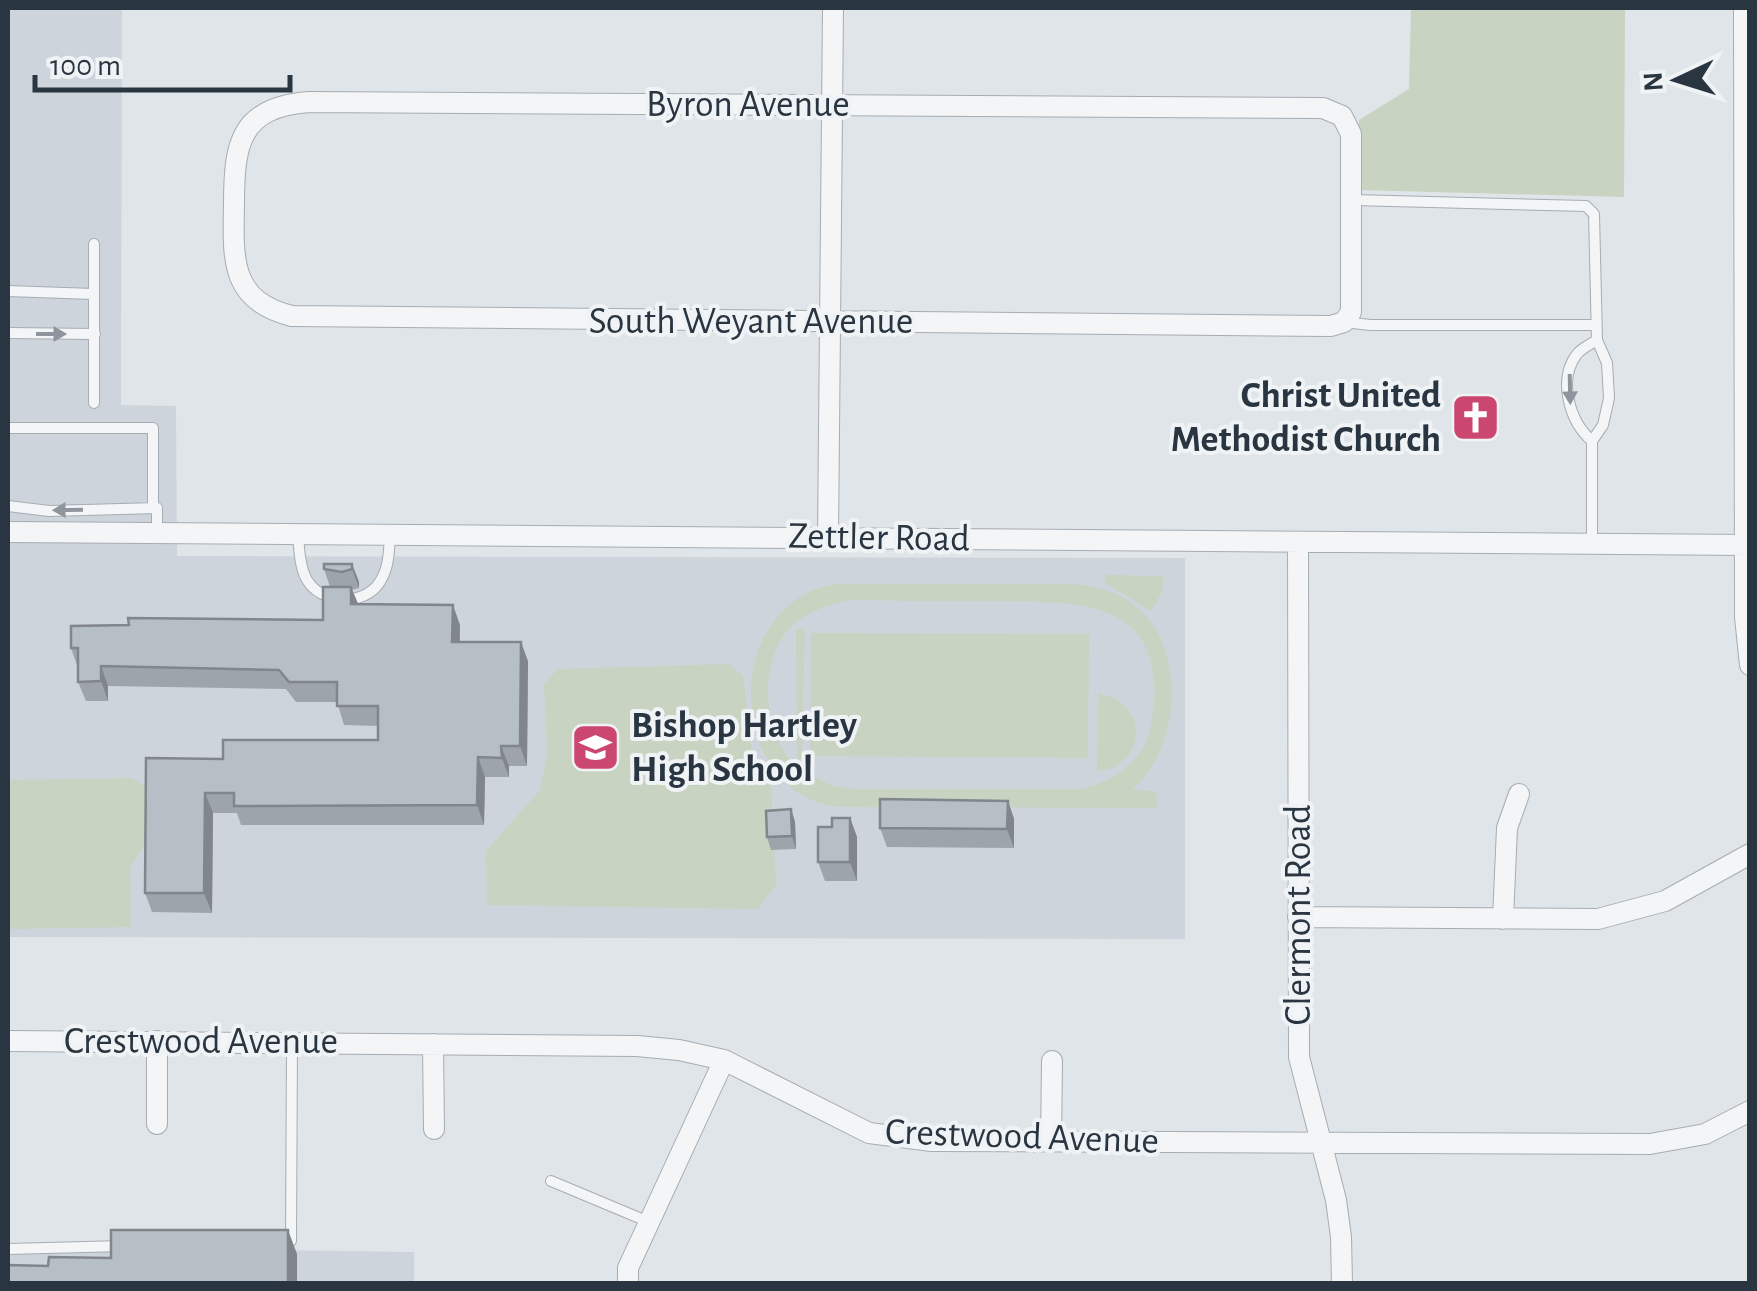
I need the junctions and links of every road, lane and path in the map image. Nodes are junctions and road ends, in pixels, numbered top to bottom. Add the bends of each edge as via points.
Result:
1 (833, 8) edge
2 (1744, 8) edge
3 (833, 105) junction
4 (1353, 200) junction
5 (234, 212) joint
6 (1748, 235) edge
7 (94, 244) dead end
8 (8, 291) edge
9 (93, 294) junction
10 (1344, 322) junction
11 (830, 323) junction
12 (1596, 325) junction
13 (8, 333) edge
14 (95, 334) junction
15 (1597, 340) junction
16 (94, 404) dead end
17 (8, 428) edge
18 (1592, 441) junction
19 (8, 506) edge
20 (153, 508) junction
21 (8, 532) edge
22 (157, 533) junction
23 (298, 534) junction
24 (390, 535) junction
25 (828, 538) junction
26 (1298, 542) junction
27 (1592, 544) junction
28 (1748, 545) edge
29 (1750, 665) edge
30 (1520, 794) dead end
31 (1750, 854) edge
32 (1298, 918) junction
33 (1504, 918) junction
34 (8, 1041) edge
35 (157, 1042) junction
36 (292, 1044) junction
37 (433, 1044) junction
38 (724, 1060) junction
39 (1052, 1061) dead end
40 (1750, 1111) edge
41 (157, 1124) dead end
42 (434, 1129) dead end
43 (1052, 1142) junction
44 (1322, 1143) junction
45 (551, 1181) dead end
46 (649, 1222) junction
47 (272, 1242) edge
48 (140, 1245) edge
49 (8, 1248) edge
50 (628, 1284) edge
51 (1342, 1284) edge

1 - 3 street
2 - 6 street
3 - 4 street, Byron Avenue via 1323,108 1342,116 1351,134
3 - 5 street, Byron Avenue via 290,103 260,115 239,143
3 - 11 street
4 - 10 street via 1354,300
4 - 12 lane via 1586,206 1594,214
5 - 11 street, South Weyant Avenue via 234,257 243,284 256,302 292,316
6 - 28 street
7 - 9 lane
8 - 9 lane
9 - 14 lane
10 - 11 street, South Weyant Avenue
10 - 12 lane
11 - 25 street
12 - 15 lane
13 -> 14 lane
14 - 16 lane
15 - 18 lane via 1607,363 1608,398
15 -> 18 lane via 1578,352 1570,370 1577,428
17 - 20 lane via 154,428
18 - 27 lane
20 -> 19 lane
20 - 22 lane
21 - 22 street, Zettler Road
22 - 23 street, Zettler Road
23 - 24 street, Zettler Road
23 - 24 lane via 306,578 325,597 340,600 359,598 376,586 388,562
24 - 25 street, Zettler Road
25 - 26 street, Zettler Road
26 - 27 street, Zettler Road
26 - 32 street, Clermont Road
27 - 28 street, Zettler Road
28 - 29 street
30 - 33 street via 1507,828
31 - 33 street via 1665,901 1624,914
32 - 33 street
32 - 44 street, Clermont Road via 1299,1056
34 - 35 street, Crestwood Avenue
35 - 36 street, Crestwood Avenue
35 - 41 street
36 - 37 street, Crestwood Avenue
36 - 47 lane via 291,1241
37 - 38 street, Crestwood Avenue via 638,1046
37 - 42 street
38 - 43 street, Crestwood Avenue via 869,1132 932,1141
38 - 46 street
39 - 43 street
40 - 44 street, Crestwood Avenue via 1705,1134 1650,1144
43 - 44 street, Crestwood Avenue
44 - 51 street, Clermont Road via 1336,1200
45 - 46 lane
46 - 50 street via 628,1268
48 - 49 lane

